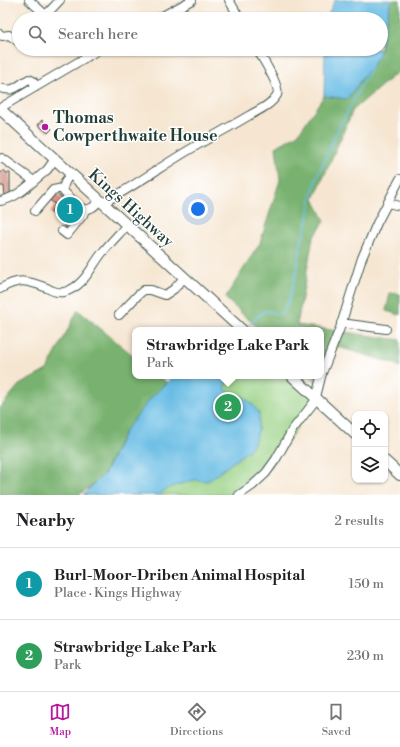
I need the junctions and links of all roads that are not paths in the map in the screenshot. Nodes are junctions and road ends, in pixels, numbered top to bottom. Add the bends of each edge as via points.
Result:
1 (29, 0) edge
2 (60, 0) edge
3 (192, 0) edge
4 (229, 0) edge
5 (182, 3) edge
6 (40, 12) edge
7 (51, 12) edge
8 (168, 12) edge
9 (236, 12) edge
10 (0, 34) edge
11 (12, 38) edge
12 (86, 56) edge
13 (261, 56) edge
14 (36, 87) junction
15 (0, 88) edge
16 (0, 108) edge
17 (0, 159) edge
18 (55, 159) junction
19 (71, 173) junction
20 (400, 179) edge
21 (34, 181) junction
22 (63, 188) junction
23 (0, 201) edge
24 (102, 202) junction
25 (388, 203) junction
26 (400, 206) edge
27 (85, 210) junction
28 (35, 211) dead end
29 (127, 225) junction
30 (62, 231) dead end
31 (184, 278) junction
32 (0, 289) edge
33 (119, 315) dead end
34 (341, 323) junction
35 (239, 327) edge
36 (386, 329) dead end
37 (324, 368) edge
38 (295, 379) edge
39 (320, 379) edge
40 (316, 398) junction
41 (352, 431) edge
42 (388, 464) edge
43 (400, 475) edge
44 (239, 495) edge

1 - 6 street
2 - 7 street
3 - 5 street
4 - 9 street
5 - 8 street
10 - 11 street
12 - 14 street
13 - 24 street via 277,86 277,95 273,100
14 - 15 street via 29,79 13,90
14 - 16 street
16 - 18 main road, Kings Highway
17 - 21 street
18 - 19 main road, Kings Highway
18 - 21 street
19 - 22 street
19 - 24 main road, Kings Highway
20 - 25 street
21 - 23 street via 19,193
22 - 27 street via 64,192
22 - 28 street via 54,190
24 - 27 street
24 - 29 main road, Kings Highway
25 - 26 street
25 - 34 street via 362,258
27 - 30 street via 67,235
29 - 31 main road, Kings Highway
29 - 32 street via 102,253 80,284 69,290 58,292 21,281
31 - 33 street via 165,295 144,290
31 - 35 main road, Kings Highway
34 - 36 street
34 - 37 street
38 - 40 main road
39 - 40 street
40 - 41 main road
40 - 44 street via 288,436 266,473
42 - 43 main road

